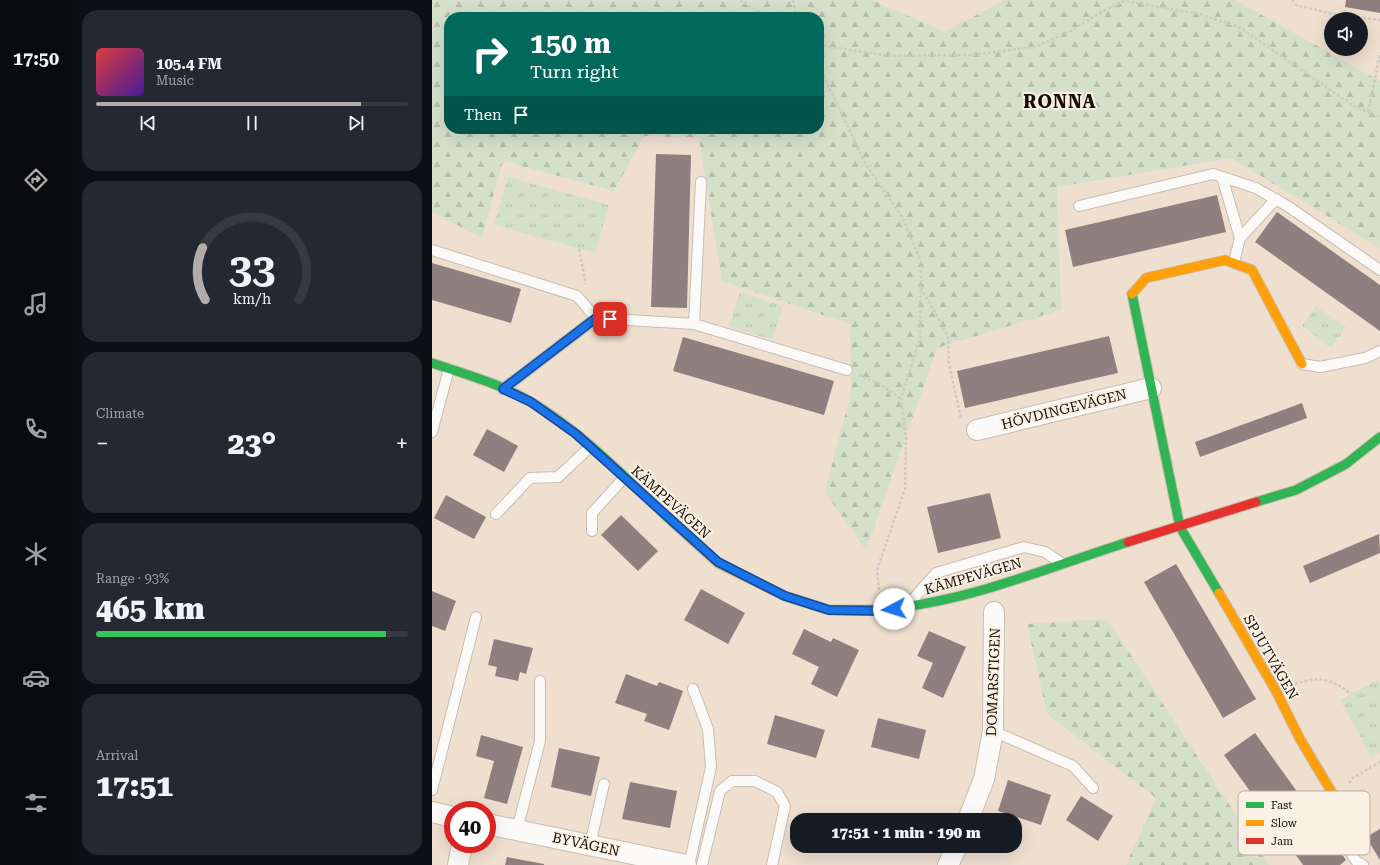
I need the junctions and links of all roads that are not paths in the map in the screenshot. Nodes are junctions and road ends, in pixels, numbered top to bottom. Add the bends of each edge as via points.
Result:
1 (1222, 177) junction
2 (701, 182) dead end
3 (1276, 199) junction
4 (1079, 206) dead end
5 (1240, 238) junction
6 (432, 250) edge
7 (1234, 262) junction
8 (1380, 270) edge
9 (596, 318) junction
10 (694, 324) junction
11 (1380, 351) edge
12 (432, 363) edge
13 (1302, 364) joint
14 (449, 369) junction
15 (847, 370) road end
16 (1151, 388) junction
17 (503, 389) junction
18 (977, 430) road end
19 (432, 432) edge
20 (1380, 437) edge
21 (590, 447) junction
22 (623, 479) junction
23 (496, 514) dead end
24 (1180, 527) junction
25 (592, 531) dead end
26 (1062, 563) junction
27 (906, 607) junction
28 (994, 612) dead end
29 (476, 617) dead end
30 (540, 681) dead end
31 (693, 689) dead end
32 (993, 731) junction
33 (604, 784) dead end
34 (1093, 788) dead end
35 (432, 790) edge
36 (1331, 791) edge
37 (432, 812) edge
38 (971, 813) edge
39 (444, 815) edge
40 (496, 826) edge
41 (517, 830) junction
42 (590, 845) junction
43 (460, 853) edge
44 (954, 853) edge
45 (1352, 855) edge
46 (458, 865) edge
47 (686, 865) edge
48 (690, 865) edge
49 (702, 865) edge
50 (772, 865) edge
51 (948, 865) edge
52 (1363, 865) edge

1 - 3 lane via 1256,188
1 - 4 lane via 1213,174
1 - 5 lane
2 - 10 lane
3 - 5 lane
3 - 8 lane
5 - 7 lane
6 - 9 lane via 577,296
7 - 13 street via 1252,270
7 - 16 street via 1225,260 1146,278 1132,295
9 - 10 lane
9 - 17 lane
10 - 15 lane
11 - 13 lane via 1365,358 1320,367
12 - 14 street, KÄMPEVÄGEN
14 - 17 street, KÄMPEVÄGEN
14 - 19 lane
16 - 18 street, HÖVDINGEVÄGEN
16 - 24 street
17 - 21 street, KÄMPEVÄGEN via 531,402
20 - 24 street, KÄMPEVÄGEN via 1346,464 1296,490
21 - 22 street, KÄMPEVÄGEN
21 - 23 lane via 558,477 530,478
22 - 25 lane via 592,513
22 - 27 street, KÄMPEVÄGEN via 718,562 785,596 829,610 881,611
24 - 26 street, KÄMPEVÄGEN
24 - 36 street, SPJUTVÄGEN via 1276,691
26 - 27 street, KÄMPEVÄGEN via 994,586 929,604
26 - 27 lane via 1045,552 1024,547 936,573
28 - 32 street, DOMARSTIGEN
29 - 35 lane
30 - 41 lane via 540,741
31 - 48 lane via 708,729 711,767
32 - 34 lane via 1072,766
32 - 38 street, DOMARSTIGEN via 984,778
33 - 42 lane
37 - 39 street
40 - 41 street, BYVÄGEN
41 - 42 street, BYVÄGEN
42 - 47 street, BYVÄGEN
43 - 46 street
44 - 51 street
45 - 52 lane
49 - 50 lane via 720,791 732,781 755,781 777,792 785,806

